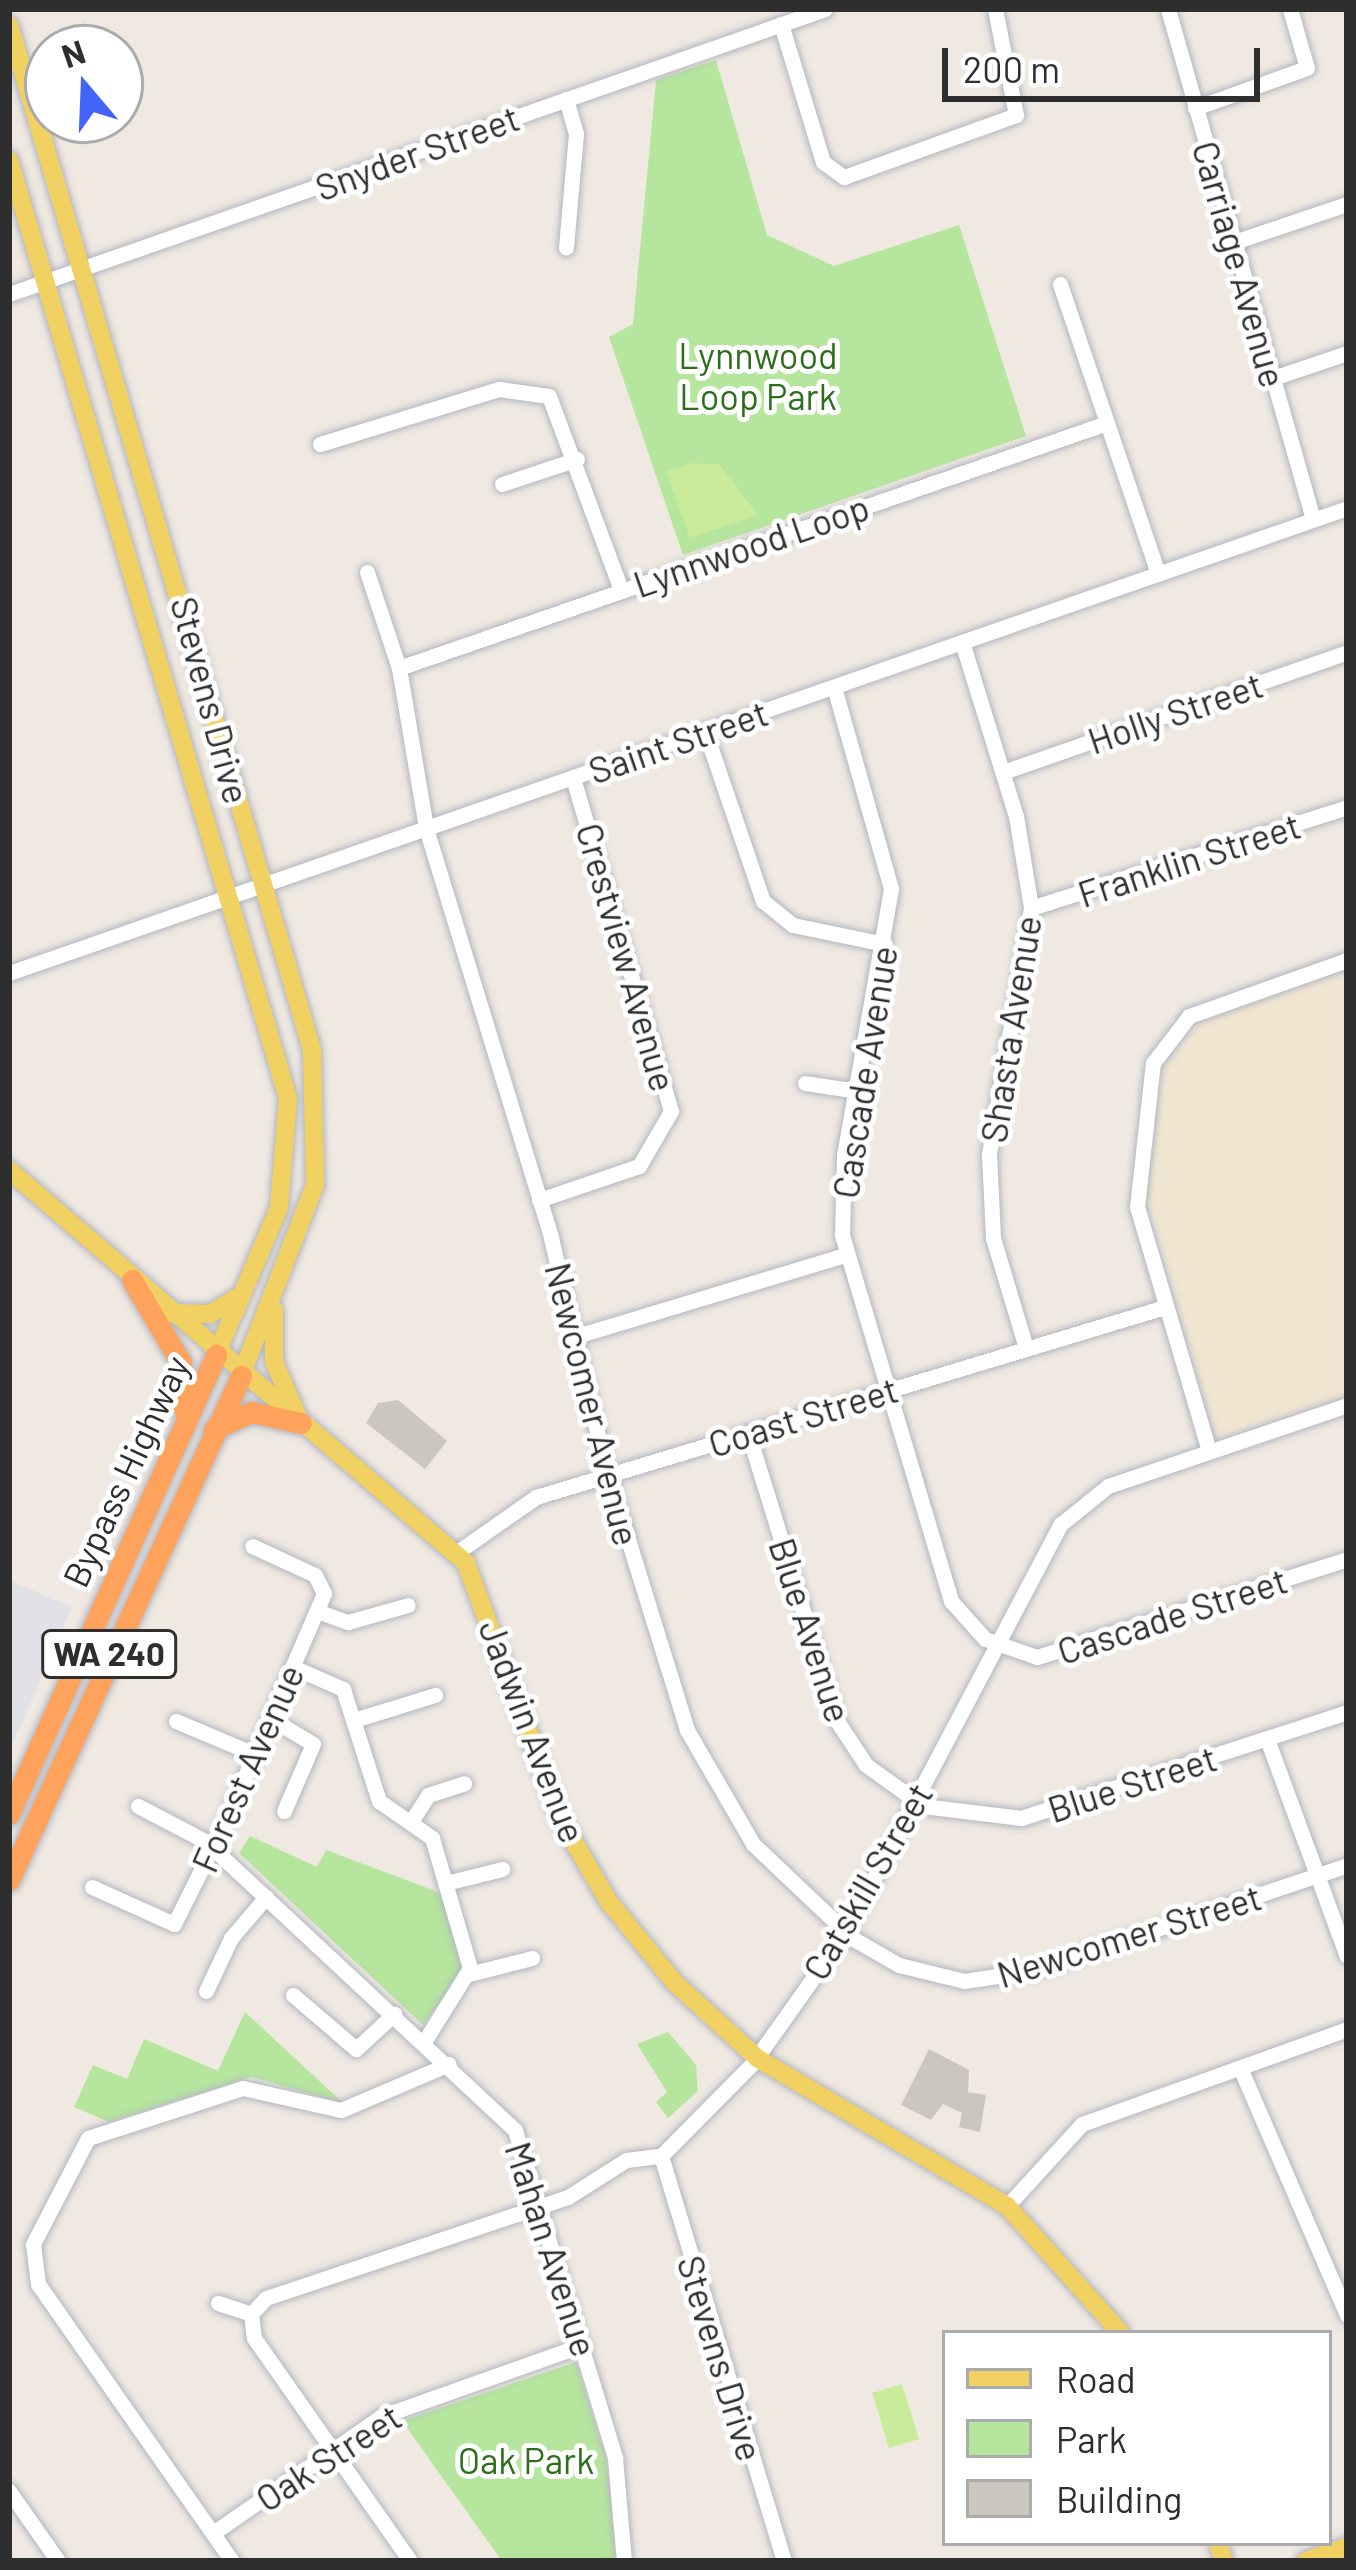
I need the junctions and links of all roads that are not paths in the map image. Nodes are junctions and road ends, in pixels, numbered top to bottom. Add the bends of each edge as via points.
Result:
1 (825, 9) edge
2 (995, 9) edge
3 (1168, 9) edge
4 (1290, 9) edge
5 (782, 24) junction
6 (9, 25) edge
7 (566, 99) junction
8 (1195, 108) junction
9 (9, 160) edge
10 (1347, 204) edge
11 (1234, 242) junction
12 (566, 248) dead end
13 (80, 270) junction
14 (49, 281) junction
15 (1060, 284) dead end
16 (9, 294) edge
17 (1347, 353) edge
18 (1273, 378) junction
19 (1106, 423) junction
20 (320, 444) dead end
21 (577, 459) junction
22 (502, 484) dead end
23 (1347, 508) edge
24 (1313, 519) junction
25 (367, 572) dead end
26 (1158, 574) junction
27 (621, 590) junction
28 (962, 642) junction
29 (1347, 652) edge
30 (399, 668) junction
31 (834, 687) junction
32 (705, 731) junction
33 (1003, 772) junction
34 (574, 777) junction
35 (1347, 807) edge
36 (426, 828) junction
37 (263, 883) junction
38 (229, 895) junction
39 (1031, 908) junction
40 (885, 944) junction
41 (1347, 961) edge
42 (9, 973) edge
43 (805, 1083) dead end
44 (857, 1091) junction
45 (9, 1170) edge
46 (539, 1200) junction
47 (845, 1255) junction
48 (132, 1280) junction
49 (246, 1292) junction
50 (275, 1299) junction
51 (1165, 1307) junction
52 (170, 1313) junction
53 (570, 1338) junction
54 (1026, 1348) junction
55 (216, 1355) junction
56 (241, 1376) junction
57 (887, 1390) junction
58 (1347, 1405) edge
59 (301, 1423) junction
60 (214, 1430) junction
61 (181, 1432) junction
62 (748, 1433) junction
63 (1209, 1451) junction
64 (608, 1476) junction
65 (252, 1546) dead end
66 (456, 1553) junction
67 (1347, 1559) edge
68 (408, 1605) dead end
69 (317, 1611) junction
70 (996, 1645) junction
71 (292, 1667) junction
72 (435, 1695) dead end
73 (1347, 1712) edge
74 (270, 1718) junction
75 (354, 1720) junction
76 (176, 1721) dead end
77 (1267, 1739) junction
78 (254, 1754) junction
79 (464, 1783) dead end
80 (914, 1801) junction
81 (138, 1806) dead end
82 (284, 1811) dead end
83 (9, 1814) edge
84 (412, 1820) junction
85 (213, 1848) junction
86 (1347, 1865) edge
87 (502, 1869) dead end
88 (1312, 1876) junction
89 (9, 1880) edge
90 (446, 1883) junction
91 (92, 1887) dead end
92 (266, 1897) junction
93 (845, 1933) junction
94 (1347, 1956) edge
95 (532, 1958) dead end
96 (469, 1974) junction
97 (206, 1991) dead end
98 (293, 1995) dead end
99 (394, 2014) junction
100 (1347, 2029) edge
101 (424, 2042) junction
102 (757, 2058) junction
103 (449, 2064) junction
104 (1241, 2070) junction
105 (661, 2156) junction
106 (542, 2206) junction
107 (1006, 2206) junction
108 (218, 2303) dead end
109 (251, 2314) junction
110 (1347, 2315) edge
111 (1118, 2330) edge
112 (584, 2345) junction
113 (332, 2450) junction
114 (9, 2492) edge
115 (213, 2533) junction
116 (1347, 2547) edge
117 (58, 2561) edge
118 (232, 2561) edge
119 (410, 2561) edge
120 (624, 2561) edge
121 (784, 2561) edge
122 (1306, 2561) edge

1 - 5 street, Snyder Street
2 - 5 street via 1016,115 844,177 823,162
3 - 8 street, Carriage Avenue
4 - 8 street via 1307,68
5 - 7 street, Snyder Street
6 - 13 main road, Stevens Drive
7 - 12 street via 576,133
7 - 13 street, Snyder Street
8 - 11 street, Carriage Avenue
9 - 14 main road, Stevens Drive
10 - 11 street
11 - 18 street, Carriage Avenue
13 - 14 street, Snyder Street
13 - 37 main road, Stevens Drive
14 - 16 street, Snyder Street
14 - 38 main road, Stevens Drive
15 - 19 street
17 - 18 street
18 - 24 street, Carriage Avenue
19 - 26 street
19 - 27 street, Lynnwood Loop
20 - 21 street via 525,389 556,401
21 - 22 street
21 - 27 street
23 - 24 street, Saint Street
24 - 26 street, Saint Street
25 - 30 street
26 - 28 street, Saint Street
27 - 30 street, Lynnwood Loop
28 - 31 street, Saint Street
28 - 33 street, Shasta Avenue
29 - 33 street, Holly Street
30 - 36 street
31 - 32 street, Saint Street
31 - 40 street, Cascade Avenue via 885,848
32 - 34 street, Saint Street
32 - 40 street via 763,901 793,925
33 - 39 street, Shasta Avenue
34 - 36 street, Saint Street
34 - 46 street, Crestview Avenue via 671,1111 639,1166
35 - 39 street, Franklin Street
36 - 37 street, Saint Street
36 - 46 street, Newcomer Avenue
37 - 38 street, Saint Street
37 - 50 main road, Stevens Drive via 312,1050 320,1115 309,1211
38 - 42 street, Saint Street
38 - 49 main road, Stevens Drive via 290,1114 284,1189
39 - 54 street, Shasta Avenue via 989,1155 993,1238
40 - 44 street, Cascade Avenue
41 - 51 street via 1189,1016 1153,1064 1135,1163
43 - 44 street
44 - 47 street, Cascade Avenue via 840,1189
45 - 48 main road, WA 240
46 - 53 street, Newcomer Avenue
47 - 53 street
47 - 57 street, Cascade Avenue
48 - 52 main road, WA 240
48 - 61 highway, WA 240 via 181,1363
49 - 52 main road via 214,1312
49 - 55 main road, Stevens Drive
50 - 56 main road, Stevens Drive
50 - 59 main road via 274,1362
51 - 54 street, Coast Street
51 - 63 street
52 - 55 main road, WA 240
53 - 64 street, Newcomer Avenue
54 - 57 street, Coast Street
55 - 56 main road, Jadwin Avenue / WA 240
55 - 61 highway, Bypass Highway
56 - 59 main road, Jadwin Avenue
56 - 60 highway, Bypass Highway / WA 240
57 - 62 street, Coast Street
57 - 70 street, Cascade Avenue via 951,1601
58 - 63 street, Catskill Street
59 - 60 highway via 251,1412
59 - 66 main road, Jadwin Avenue
60 - 89 highway, Bypass Highway / WA 240
61 - 83 highway, Bypass Highway / WA 240
62 - 64 street, Coast Street
62 - 80 street, Blue Avenue via 837,1721 866,1765
63 - 70 street, Catskill Street via 1108,1486 1077,1507
64 - 66 street, Coast Street via 505,1510
64 - 93 street, Newcomer Avenue via 702,1764 772,1868
65 - 69 street via 319,1577
66 - 102 main road, Jadwin Avenue via 486,1605 542,1777 582,1860 638,1942
67 - 70 street, Cascade Street via 1057,1654
68 - 69 street via 353,1622
69 - 71 street, Forest Avenue
70 - 80 street, Catskill Street
71 - 74 street, Forest Avenue
71 - 75 street via 340,1686
72 - 75 street
73 - 77 street, Blue Street
74 - 78 street, Forest Avenue
74 - 82 street via 314,1744
75 - 84 street via 379,1801
76 - 78 street
77 - 80 street, Blue Street via 1022,1818 981,1820
77 - 88 street
78 - 85 street, Forest Avenue
79 - 84 street via 426,1797
80 - 93 street, Catskill Street
81 - 85 street, Mahan Avenue
84 - 90 street via 428,1830
85 - 91 street, Forest Avenue via 173,1924
85 - 92 street, Mahan Avenue
86 - 88 street, Newcomer Street
87 - 90 street
88 - 93 street, Newcomer Street via 999,1979 913,1970
88 - 94 street
90 - 96 street
92 - 97 street via 231,1938
92 - 99 street, Mahan Avenue
93 - 102 street, Catskill Street
95 - 96 street
96 - 101 street
98 - 99 street via 356,2049
99 - 101 street, Mahan Avenue
100 - 104 street
101 - 103 street, Mahan Avenue
102 - 105 street, Catskill Street
102 - 107 main road, Jadwin Avenue
103 - 106 street, Mahan Avenue via 515,2130
103 - 115 street via 334,2111 243,2088 88,2138 33,2244 41,2289
104 - 107 street via 1082,2124
104 - 110 street
105 - 106 street via 621,2162
105 - 121 street, Stevens Drive
106 - 109 street via 266,2298
106 - 112 street, Mahan Avenue
107 - 111 main road, Jadwin Avenue
108 - 109 street
109 - 113 street via 254,2338
112 - 113 street, Oak Street via 396,2409
112 - 120 street, Mahan Avenue via 615,2458
113 - 115 street, Oak Street
113 - 119 street
114 - 117 street
115 - 118 street
116 - 122 main road

